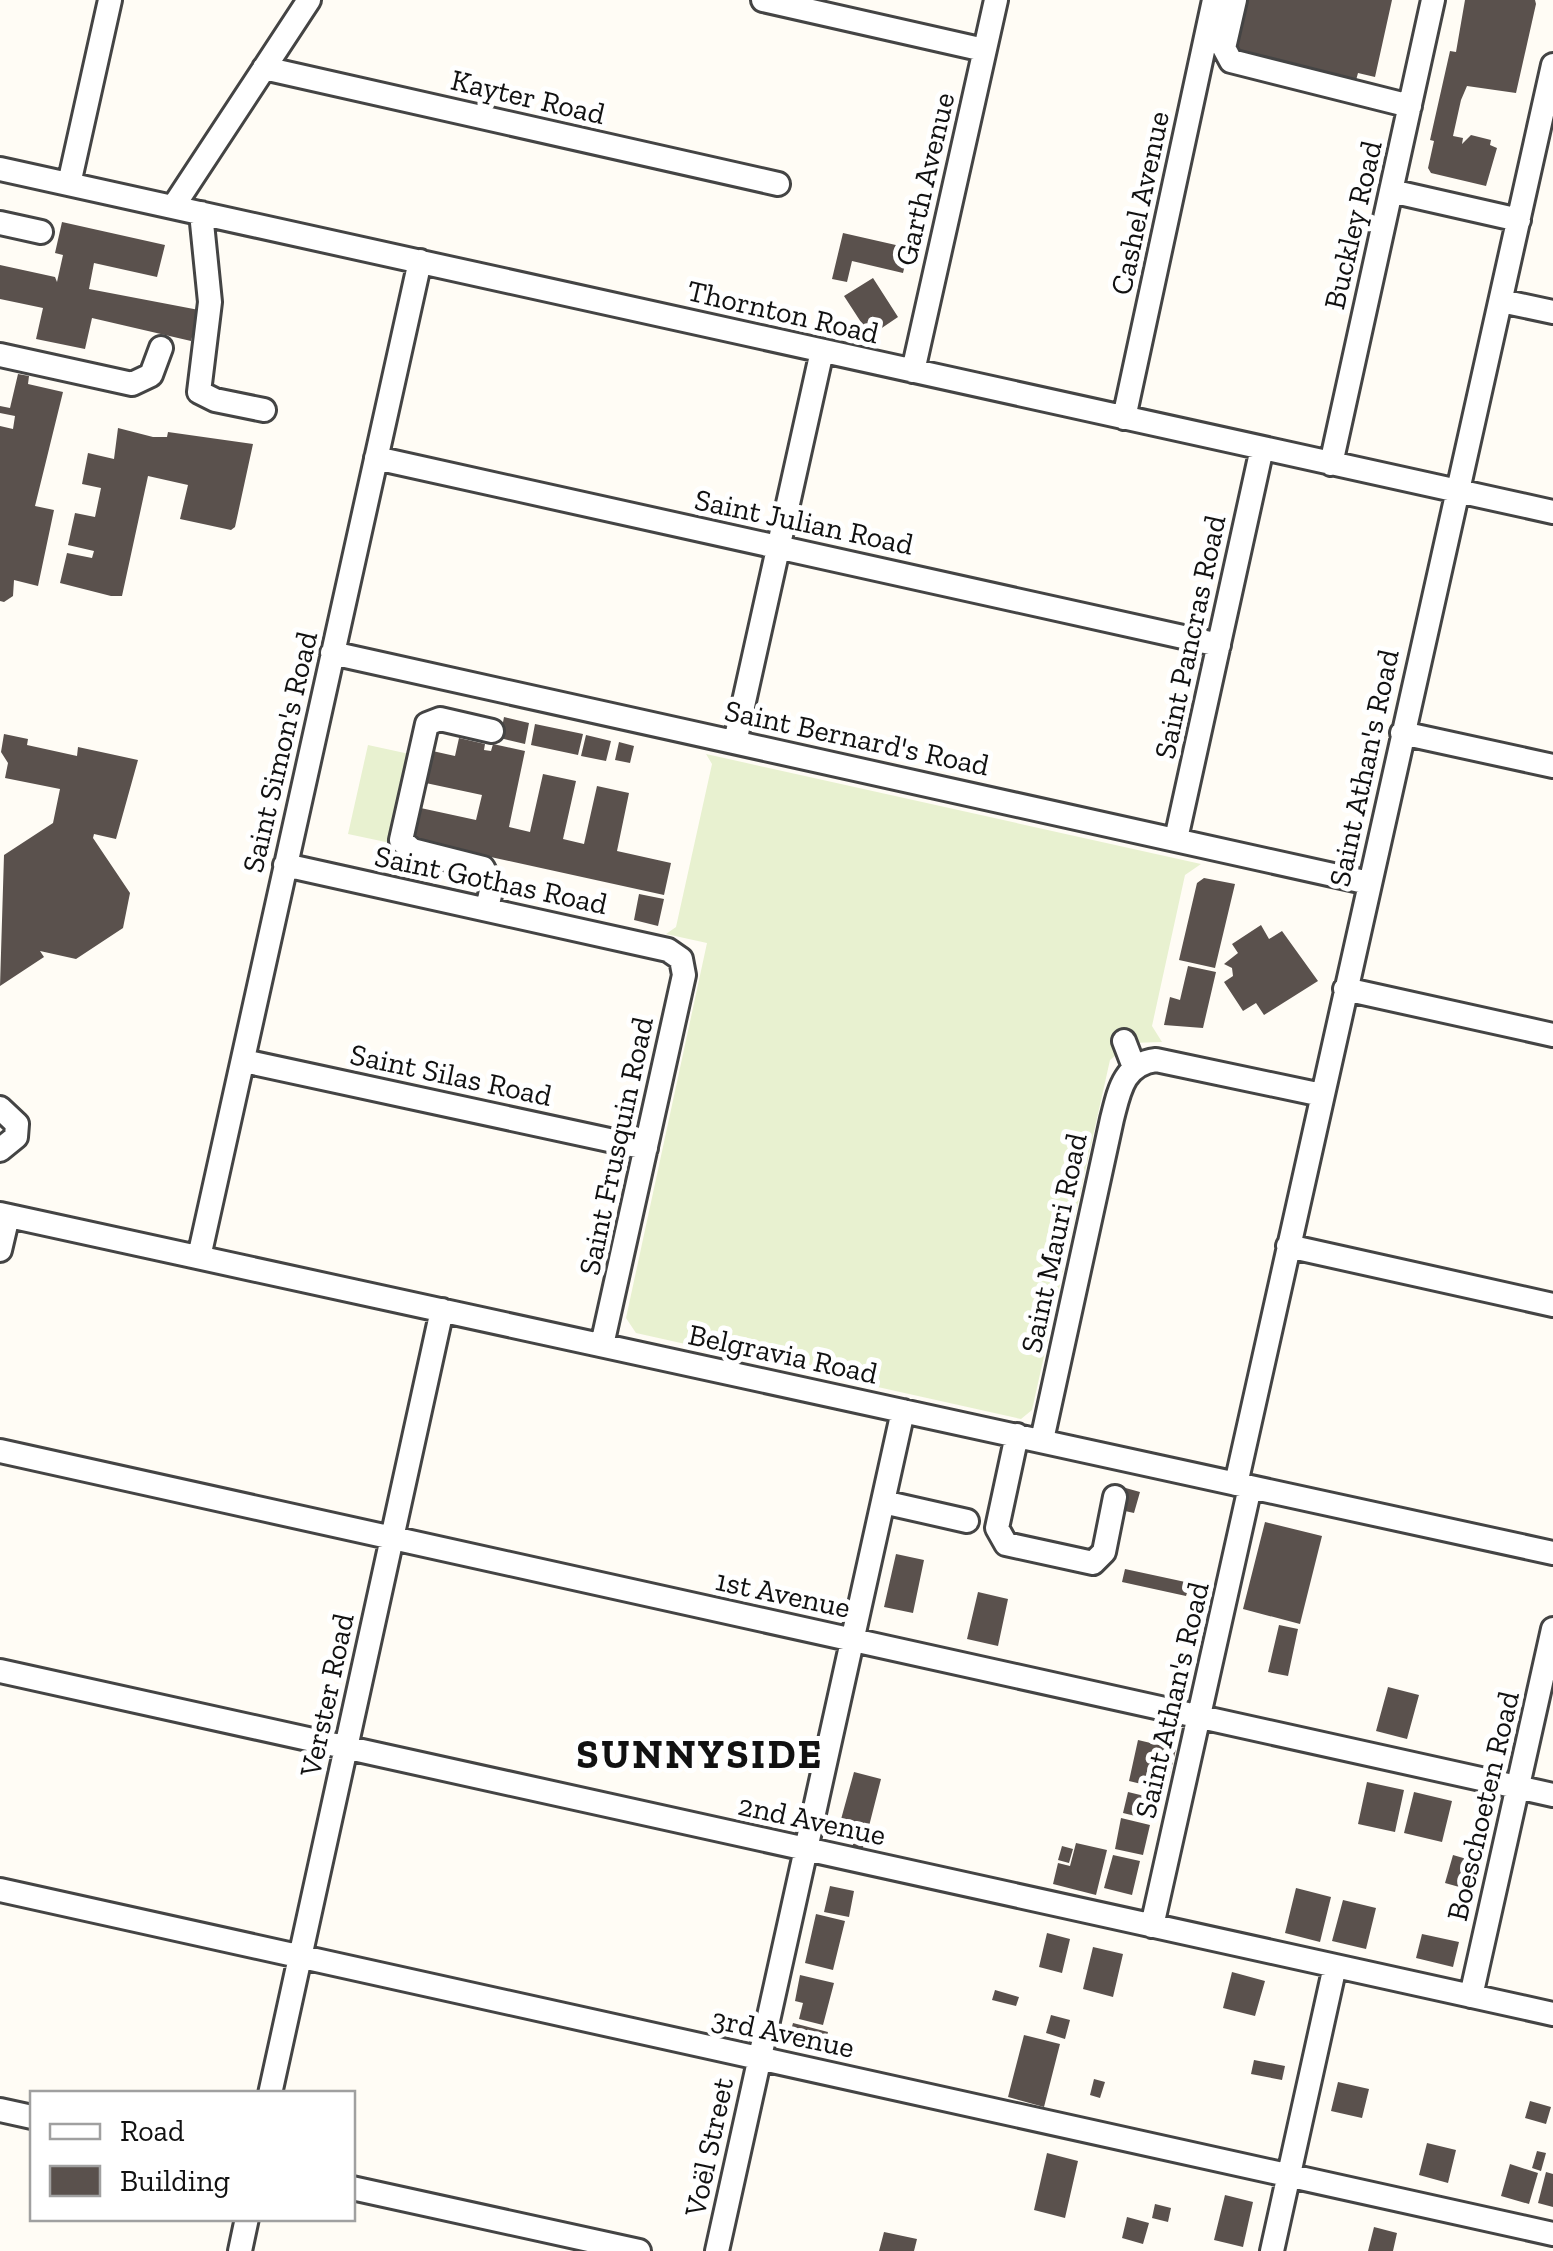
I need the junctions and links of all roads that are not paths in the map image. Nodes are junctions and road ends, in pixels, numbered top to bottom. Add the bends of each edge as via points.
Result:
1 (110, 0) edge
2 (309, 0) edge
3 (763, 0) edge
4 (996, 0) edge
5 (1214, 0) edge
6 (1235, 0) edge
7 (1434, 0) edge
8 (984, 50) junction
9 (1553, 66) edge
10 (264, 68) junction
11 (1410, 106) junction
12 (1549, 107) edge
13 (0, 169) edge
14 (68, 184) junction
15 (778, 184) dead end
16 (1391, 191) junction
17 (173, 207) junction
18 (201, 213) junction
19 (1518, 220) junction
20 (0, 223) edge
21 (41, 232) dead end
22 (420, 261) junction
23 (1501, 301) junction
24 (1553, 312) edge
25 (161, 348) dead end
26 (822, 351) junction
27 (0, 355) edge
28 (913, 372) junction
29 (264, 410) dead end
30 (1124, 418) junction
31 (1262, 448) junction
32 (376, 458) junction
33 (1330, 464) junction
34 (1458, 490) junction
35 (1553, 512) edge
36 (778, 547) junction
37 (1219, 644) junction
38 (332, 653) junction
39 (492, 731) dead end
40 (1402, 733) junction
41 (735, 742) junction
42 (1553, 766) edge
43 (1176, 839) junction
44 (285, 866) junction
45 (1369, 883) junction
46 (487, 909) junction
47 (682, 959) joint
48 (1346, 989) junction
49 (1553, 1036) edge
50 (1124, 1040) dead end
51 (244, 1061) junction
52 (1136, 1066) junction
53 (1322, 1095) junction
54 (0, 1108) edge
55 (646, 1148) junction
56 (0, 1150) edge
57 (4, 1215) edge
58 (1288, 1246) junction
59 (0, 1250) edge
60 (200, 1256) junction
61 (1553, 1305) edge
62 (442, 1310) junction
63 (602, 1345) junction
64 (903, 1412) junction
65 (1017, 1435) junction
66 (1042, 1440) junction
67 (0, 1452) edge
68 (1243, 1485) junction
69 (1114, 1497) dead end
70 (883, 1502) junction
71 (967, 1521) dead end
72 (392, 1539) junction
73 (1553, 1553) edge
74 (1553, 1629) edge
75 (852, 1640) junction
76 (0, 1671) edge
77 (1198, 1718) junction
78 (346, 1748) junction
79 (1518, 1787) junction
80 (1553, 1795) edge
81 (806, 1849) junction
82 (0, 1890) edge
83 (1152, 1926) junction
84 (300, 1957) junction
85 (1335, 1966) junction
86 (1470, 1996) junction
87 (1553, 2014) edge
88 (760, 2058) junction
89 (271, 2091) edge
90 (0, 2110) edge
91 (30, 2117) edge
92 (1288, 2175) junction
93 (355, 2189) edge
94 (246, 2221) edge
95 (1553, 2234) edge
96 (240, 2251) edge
97 (639, 2251) edge
98 (717, 2251) edge
99 (1272, 2251) edge

1 - 14 street
2 - 10 street
3 - 8 street
4 - 8 street, Garth Avenue
5 - 30 street, Cashel Avenue
6 - 11 street via 1224,48 1231,62
7 - 11 street, Buckley Road
8 - 28 street, Garth Avenue
9 - 12 street, Saint Athan's Road
10 - 15 street, Kayter Road
10 - 17 street
11 - 16 street, Buckley Road
12 - 19 street, Saint Athan's Road
13 - 14 street, Thornton Road
14 - 17 street, Thornton Road
16 - 19 street
16 - 33 street, Buckley Road
17 - 18 street, Thornton Road
18 - 22 street, Thornton Road
18 - 29 street via 210,302 199,392
19 - 23 street, Saint Athan's Road
20 - 21 street
22 - 26 street, Thornton Road
22 - 32 street, Saint Simon's Road
23 - 24 street
23 - 34 street, Saint Athan's Road
25 - 27 street via 152,375 132,384
26 - 28 street, Thornton Road
26 - 36 street
28 - 30 street, Thornton Road
30 - 31 street, Thornton Road
31 - 33 street, Thornton Road
31 - 37 street, Saint Pancras Road
32 - 36 street, Saint Julian Road
32 - 38 street, Saint Simon's Road
33 - 34 street, Thornton Road
34 - 35 street, Thornton Road
34 - 40 street, Saint Athan's Road
36 - 37 street, Saint Julian Road
36 - 41 street
37 - 43 street, Saint Pancras Road
38 - 41 street, Saint Bernard's Road
38 - 44 street, Saint Simon's Road
39 - 46 street via 440,720 427,724 401,840 412,850 483,868 492,886
40 - 42 street
40 - 45 street, Saint Athan's Road
41 - 43 street, Saint Bernard's Road
43 - 45 street, Saint Bernard's Road
44 - 46 street, Saint Gothas Road
44 - 51 street, Saint Simon's Road
45 - 48 street, Saint Athan's Road
46 - 47 street, Saint Gothas Road via 668,950
47 - 55 street, Saint Frusquin Road
48 - 49 street
48 - 53 street, Saint Athan's Road
50 - 52 street
51 - 55 street, Saint Silas Road
51 - 60 street, Saint Simon's Road
52 - 53 street via 1156,1060 1184,1064
52 - 66 street, Saint Mauri Road via 1122,1082 1112,1119
53 - 58 street, Saint Athan's Road
54 - 56 street via 16,1124 16,1137
55 - 63 street, Saint Frusquin Road
57 - 59 street
57 - 60 street, Belgravia Road
58 - 61 street
58 - 68 street, Saint Athan's Road
60 - 62 street, Belgravia Road
62 - 63 street, Belgravia Road
62 - 72 street, Verster Road
63 - 64 street, Belgravia Road
64 - 65 street, Belgravia Road
64 - 70 street, Voël Street
65 - 66 street, Belgravia Road
65 - 69 street via 997,1528 1006,1544 1093,1562 1104,1552
66 - 68 street, Belgravia Road
67 - 72 street, 1st Avenue
68 - 73 street, Belgravia Road
68 - 77 street, Saint Athan's Road
70 - 71 street
70 - 75 street, Voël Street
72 - 75 street, 1st Avenue
72 - 78 street, Verster Road
74 - 79 street, Boeschoeten Road
75 - 77 street, 1st Avenue
75 - 81 street, Voël Street
76 - 78 street, 2nd Avenue
77 - 79 street, 1st Avenue
77 - 83 street, Saint Athan's Road
78 - 81 street, 2nd Avenue
78 - 84 street, Verster Road
79 - 80 street, 1st Avenue
79 - 86 street, Boeschoeten Road
81 - 83 street, 2nd Avenue
81 - 88 street, Voël Street
82 - 84 street, 3rd Avenue
83 - 85 street, 2nd Avenue
84 - 88 street, 3rd Avenue
84 - 89 street, Verster Road
85 - 86 street, 2nd Avenue
85 - 92 street
86 - 87 street, 2nd Avenue
88 - 92 street, 3rd Avenue
88 - 98 street, Voël Street
90 - 91 street
92 - 95 street, 3rd Avenue
92 - 99 street
93 - 97 street
94 - 96 street

